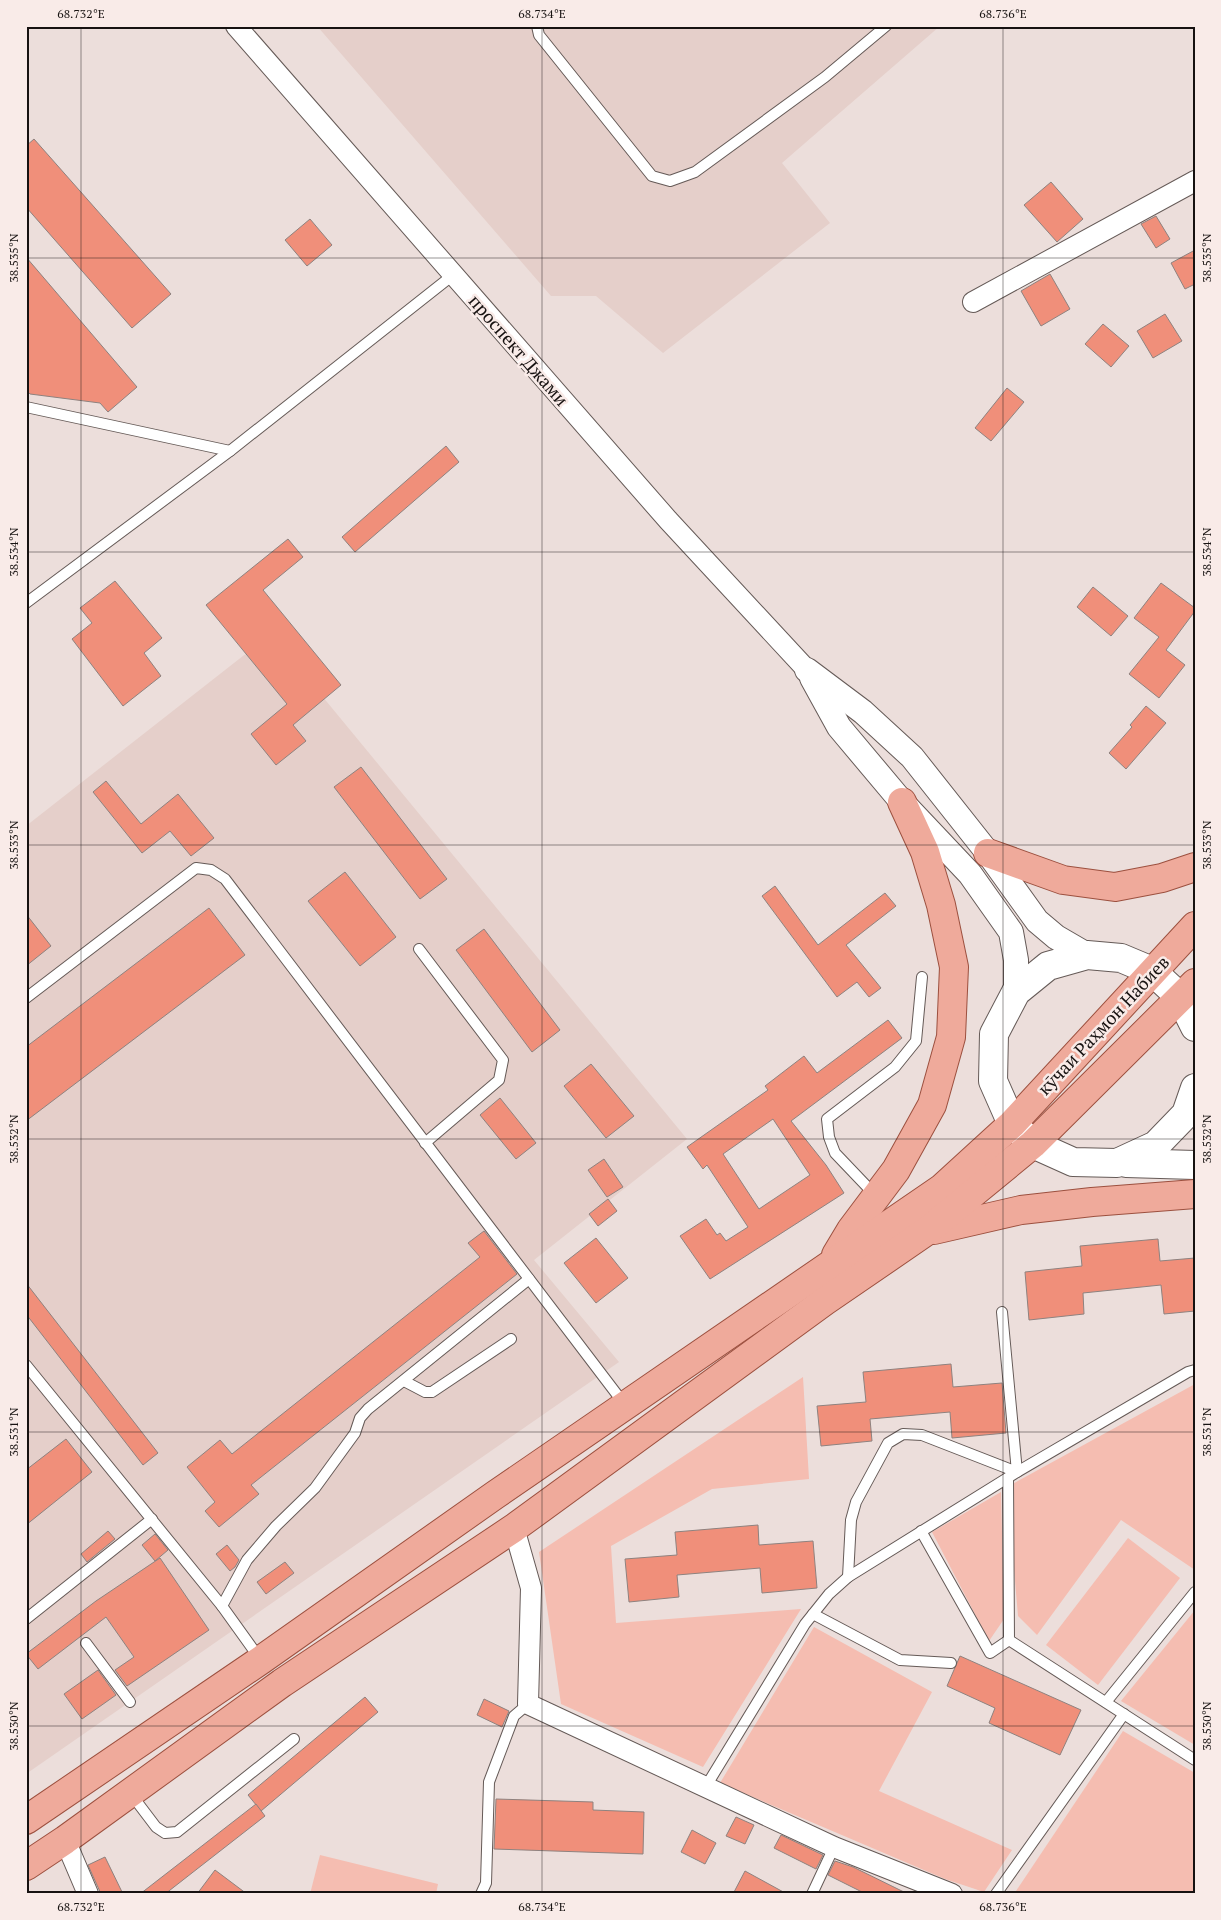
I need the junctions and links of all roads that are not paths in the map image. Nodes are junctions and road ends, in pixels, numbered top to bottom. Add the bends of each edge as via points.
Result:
1 (236, 26) edge
2 (537, 26) edge
3 (886, 26) edge
4 (1195, 181) edge
5 (453, 275) junction
6 (973, 302) dead end
7 (26, 407) edge
8 (230, 451) junction
9 (26, 603) edge
10 (807, 670) junction
11 (902, 802) junction
12 (988, 853) junction
13 (1195, 867) edge
14 (1195, 926) edge
15 (418, 950) dead end
16 (1087, 955) junction
17 (1152, 972) junction
18 (922, 977) dead end
19 (1187, 990) edge
20 (1016, 992) junction
21 (26, 998) edge
22 (1195, 1027) edge
23 (1195, 1088) edge
24 (1012, 1124) junction
25 (425, 1143) junction
26 (1033, 1144) junction
27 (1117, 1163) junction
28 (1195, 1165) edge
29 (1195, 1194) edge
30 (876, 1196) junction
31 (928, 1231) junction
32 (832, 1264) junction
33 (529, 1279) junction
34 (808, 1280) junction
35 (825, 1301) junction
36 (1002, 1312) dead end
37 (511, 1339) dead end
38 (26, 1365) edge
39 (1195, 1370) edge
40 (404, 1381) junction
41 (625, 1406) junction
42 (1017, 1472) junction
43 (1008, 1478) junction
44 (152, 1519) junction
45 (514, 1528) junction
46 (921, 1531) junction
47 (848, 1577) junction
48 (1195, 1592) edge
49 (222, 1606) junction
50 (813, 1614) junction
51 (26, 1619) edge
52 (1009, 1640) junction
53 (86, 1643) dead end
54 (261, 1660) junction
55 (951, 1663) dead end
56 (130, 1702) dead end
57 (1106, 1702) junction
58 (528, 1704) junction
59 (1124, 1714) junction
60 (294, 1739) dead end
61 (1195, 1760) edge
62 (705, 1788) junction
63 (130, 1793) junction
64 (26, 1820) edge
65 (65, 1840) junction
66 (834, 1847) junction
67 (26, 1866) edge
68 (88, 1894) edge
69 (481, 1894) edge
70 (812, 1894) edge
71 (952, 1894) edge
72 (996, 1894) edge

1 - 5 street, проспект Джами
2 - 3 lane via 544,42 652,176 670,181 695,172 825,77
4 - 6 street
5 - 8 lane
5 - 10 street, проспект Джами via 668,520
7 - 8 lane
8 - 9 lane
10 - 11 street via 839,727
10 - 12 street via 863,712 912,757
11 - 20 street via 970,874 1011,932 1016,960
11 - 30 main road via 925,852 941,905 954,967 951,1038 932,1105 896,1170
12 - 13 main road via 1063,880 1115,887 1162,878
12 - 16 street via 1038,921 1056,937
14 - 17 main road, кӯчаи Раҳмон Набиев
15 - 25 lane via 503,1060 499,1080
16 - 17 main road via 1121,958
16 - 20 main road via 1048,966
17 - 19 main road
17 - 24 main road, кӯчаи Раҳмон Набиев
18 - 30 lane via 916,1041 895,1066 826,1119 835,1153
19 - 22 main road
19 - 26 main road, кӯчаи Раҳмон Набиев
20 - 24 main road via 994,1034 993,1062 993,1081
21 - 25 lane via 196,868 211,870 225,879
23 - 27 main road via 1186,1114 1156,1146
24 - 26 main road
24 - 32 main road, кӯчаи Раҳмон Набиев via 942,1188
25 - 33 lane
26 - 27 main road via 1073,1162
26 - 31 main road, кӯчаи Раҳмон Набиев
27 - 28 main road
29 - 31 main road via 1021,1210
30 - 32 main road via 851,1230
31 - 35 main road, кӯчаи Раҳмон Набиев
32 - 34 main road, кӯчаи Раҳмон Набиев
33 - 40 lane
33 - 41 lane
34 - 35 main road
34 - 41 main road, кӯчаи Раҳмон Набиев
35 - 45 main road, кӯчаи Раҳмон Набиев
36 - 42 lane
37 - 40 lane via 432,1392 425,1392
38 - 44 lane
39 - 42 lane
40 - 49 lane via 360,1418 355,1433 316,1488 276,1526 248,1560
41 - 54 main road, кӯчаи Раҳмон Набиев
42 - 43 lane
42 - 47 lane via 922,1434 903,1434 888,1443 856,1502 851,1520
43 - 46 lane
43 - 52 lane
44 - 49 lane
44 - 51 lane
45 - 58 street via 531,1588
45 - 63 main road, кӯчаи Раҳмон Набиев via 282,1683
46 - 47 lane
46 - 52 lane via 990,1653
47 - 50 lane
48 - 57 lane
49 - 54 lane
50 - 55 lane via 900,1660
50 - 62 lane
52 - 57 lane
53 - 56 lane
54 - 64 main road, кӯчаи Раҳмон Набиев
57 - 59 lane
58 - 62 street
58 - 69 lane via 514,1716 489,1782 486,1883
59 - 61 lane
59 - 72 lane
60 - 63 lane via 177,1832 165,1833 156,1828
62 - 66 street
63 - 65 main road, кӯчаи Раҳмон Набиев
65 - 67 main road, кӯчаи Раҳмон Набиев
65 - 68 street
66 - 70 lane
66 - 71 street

